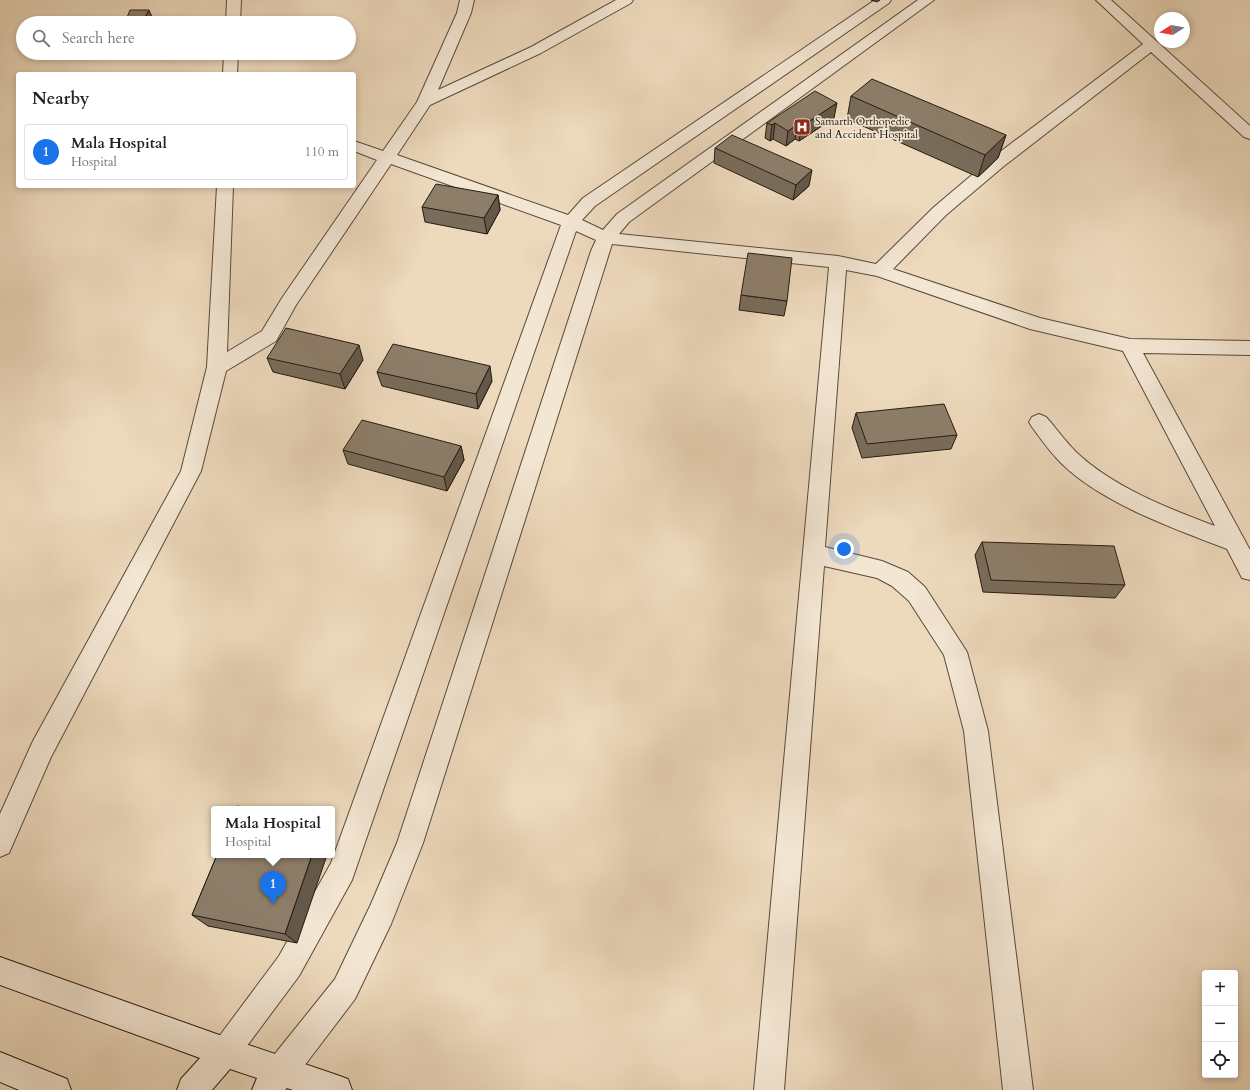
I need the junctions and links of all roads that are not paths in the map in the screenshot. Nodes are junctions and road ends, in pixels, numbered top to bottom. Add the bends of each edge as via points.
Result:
1 (234, 0) edge
2 (467, 0) edge
3 (626, 0) edge
4 (884, 0) edge
5 (927, 0) edge
6 (1103, 0) edge
7 (233, 16) edge
8 (1152, 44) junction
9 (231, 60) edge
10 (230, 72) edge
11 (425, 102) junction
12 (1250, 134) edge
13 (356, 147) edge
14 (388, 158) junction
15 (225, 188) edge
16 (571, 222) junction
17 (606, 238) junction
18 (838, 262) junction
19 (880, 271) junction
20 (1130, 346) junction
21 (1250, 348) edge
22 (217, 367) junction
23 (1039, 422) dead end
24 (1235, 543) junction
25 (814, 554) junction
26 (1250, 571) edge
27 (0, 844) edge
28 (0, 971) edge
29 (225, 1052) junction
30 (0, 1067) edge
31 (274, 1081) edge
32 (56, 1090) edge
33 (192, 1090) edge
34 (337, 1090) edge
35 (769, 1090) edge
36 (1018, 1090) edge

1 - 7 street
2 - 11 street via 464,13
3 - 11 street via 536,50
4 - 16 street via 589,202
5 - 17 street via 623,218
6 - 8 street
8 - 12 street
8 - 19 street via 998,162 940,211
9 - 10 street
11 - 14 street
13 - 14 street
14 - 16 street
14 - 22 street via 288,302 269,336
15 - 22 street
16 - 17 street
16 - 29 street via 342,870 289,966
17 - 18 street
17 - 31 street via 410,843 381,914 345,990
18 - 19 street
18 - 25 street
19 - 20 street via 1036,324
20 - 21 street
20 - 24 street
22 - 27 street via 191,471 42,748
23 - 24 street via 1068,457 1098,481 1160,514
24 - 26 street
25 - 35 street
25 - 36 street via 882,570 900,579 917,594 955,652 976,731
28 - 29 street
29 - 31 street
29 - 33 street
30 - 32 street
31 - 34 street

